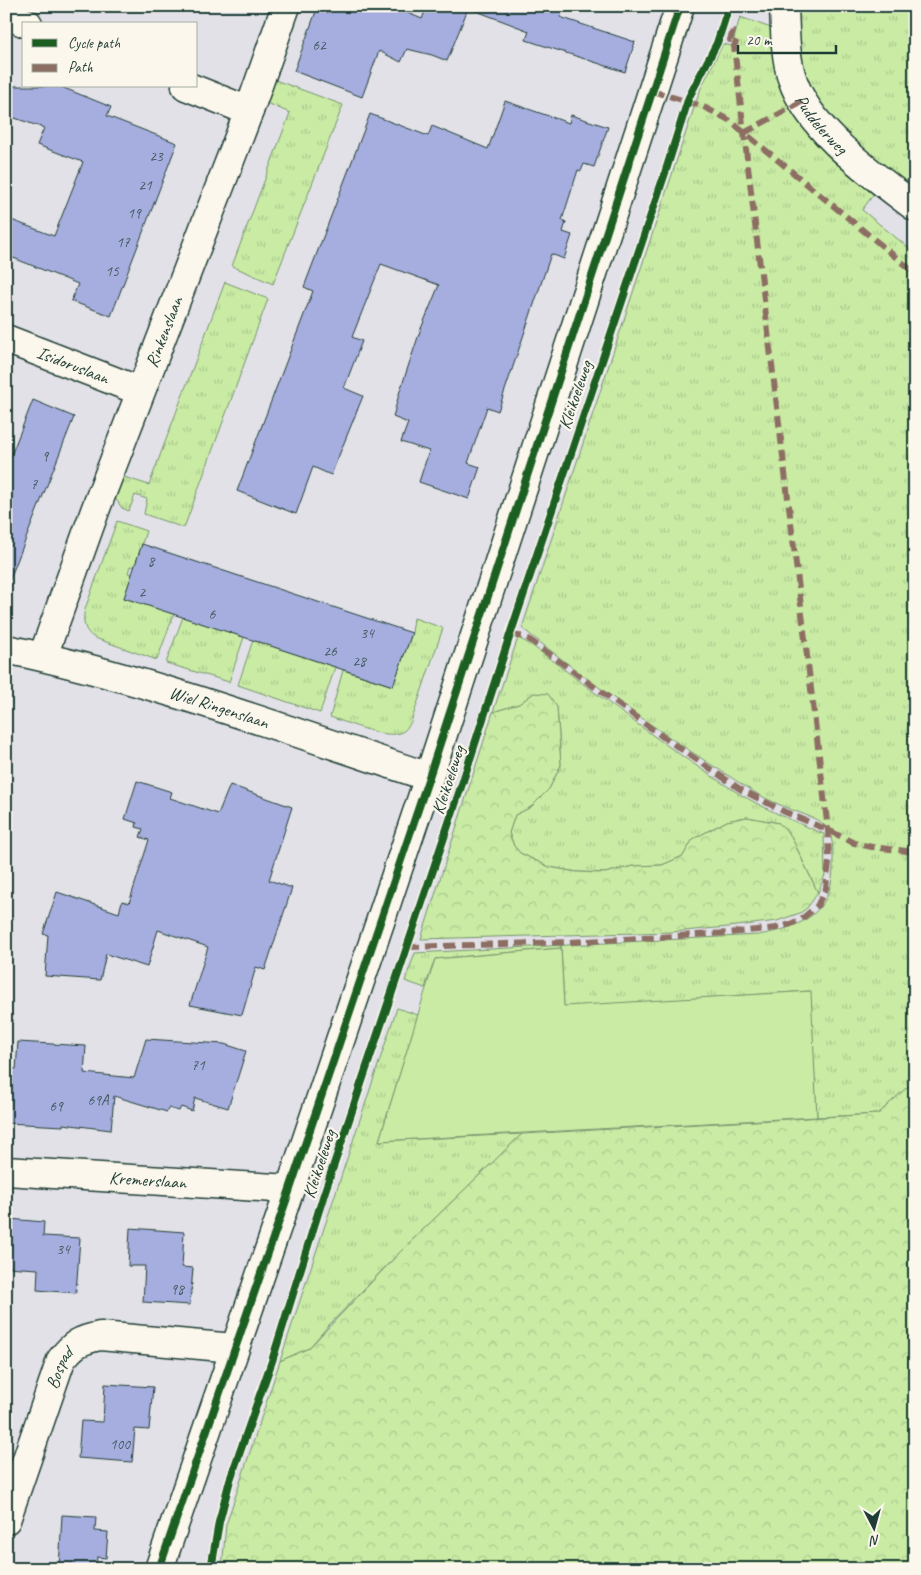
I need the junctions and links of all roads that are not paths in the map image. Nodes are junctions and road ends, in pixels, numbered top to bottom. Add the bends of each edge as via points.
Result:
1 (286, 6) edge
2 (680, 6) edge
3 (784, 6) edge
4 (6, 15) edge
5 (23, 22) edge
6 (191, 88) edge
7 (249, 111) junction
8 (915, 207) edge
9 (6, 339) edge
10 (140, 392) junction
11 (6, 649) edge
12 (43, 656) junction
13 (429, 777) junction
14 (6, 1171) edge
15 (290, 1189) junction
16 (234, 1348) junction
17 (6, 1520) edge
18 (159, 1569) edge

1 - 7 street, Rinkenslaan
2 - 13 street, Kleikoeleweg
3 - 8 street, Puddelerweg via 792,79 805,106 824,131
4 - 5 street
6 - 7 street
7 - 10 street, Rinkenslaan
9 - 10 street, Isidoruslaan
10 - 12 street, Rinkenslaan
11 - 12 street, Wiel Ringenslaan
12 - 13 street, Wiel Ringenslaan via 148,684
13 - 15 street, Kleikoeleweg
14 - 15 street, Kremerslaan
15 - 16 street, Kleikoeleweg
16 - 17 street, Bospad via 100,1336 85,1339 71,1347 61,1360
16 - 18 street, Kleikoeleweg

